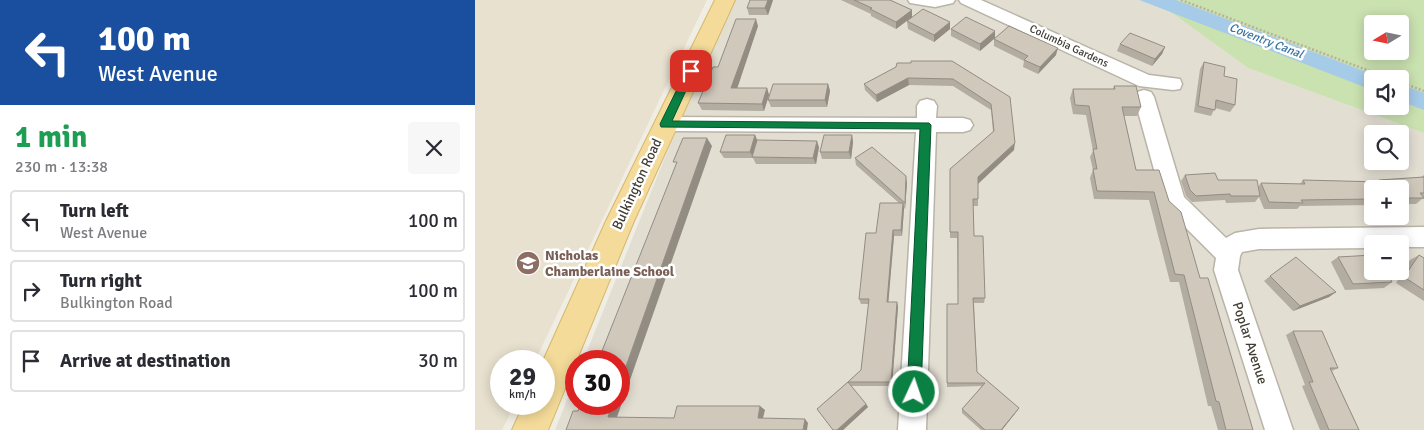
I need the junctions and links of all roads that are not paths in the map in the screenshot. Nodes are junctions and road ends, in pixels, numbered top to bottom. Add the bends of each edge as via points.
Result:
1 (725, 0) edge
2 (917, 0) edge
3 (947, 0) edge
4 (967, 0) edge
5 (1173, 84) dead end
6 (1144, 97) dead end
7 (926, 116) junction
8 (665, 124) junction
9 (963, 125) dead end
10 (1424, 238) edge
11 (1228, 255) junction
12 (555, 373) edge
13 (536, 415) edge
14 (530, 430) edge
15 (912, 430) edge
16 (1279, 430) edge

1 - 8 main road, Bulkington Road
2 - 3 street
4 - 5 street, Columbia Gardens via 1146,81
6 - 11 street via 1174,202
7 - 8 street
7 - 9 street
7 - 15 street
8 - 12 main road, Bulkington Road
10 - 11 street via 1259,238 1235,243
11 - 16 street, Poplar Avenue via 1227,270
13 - 14 main road

